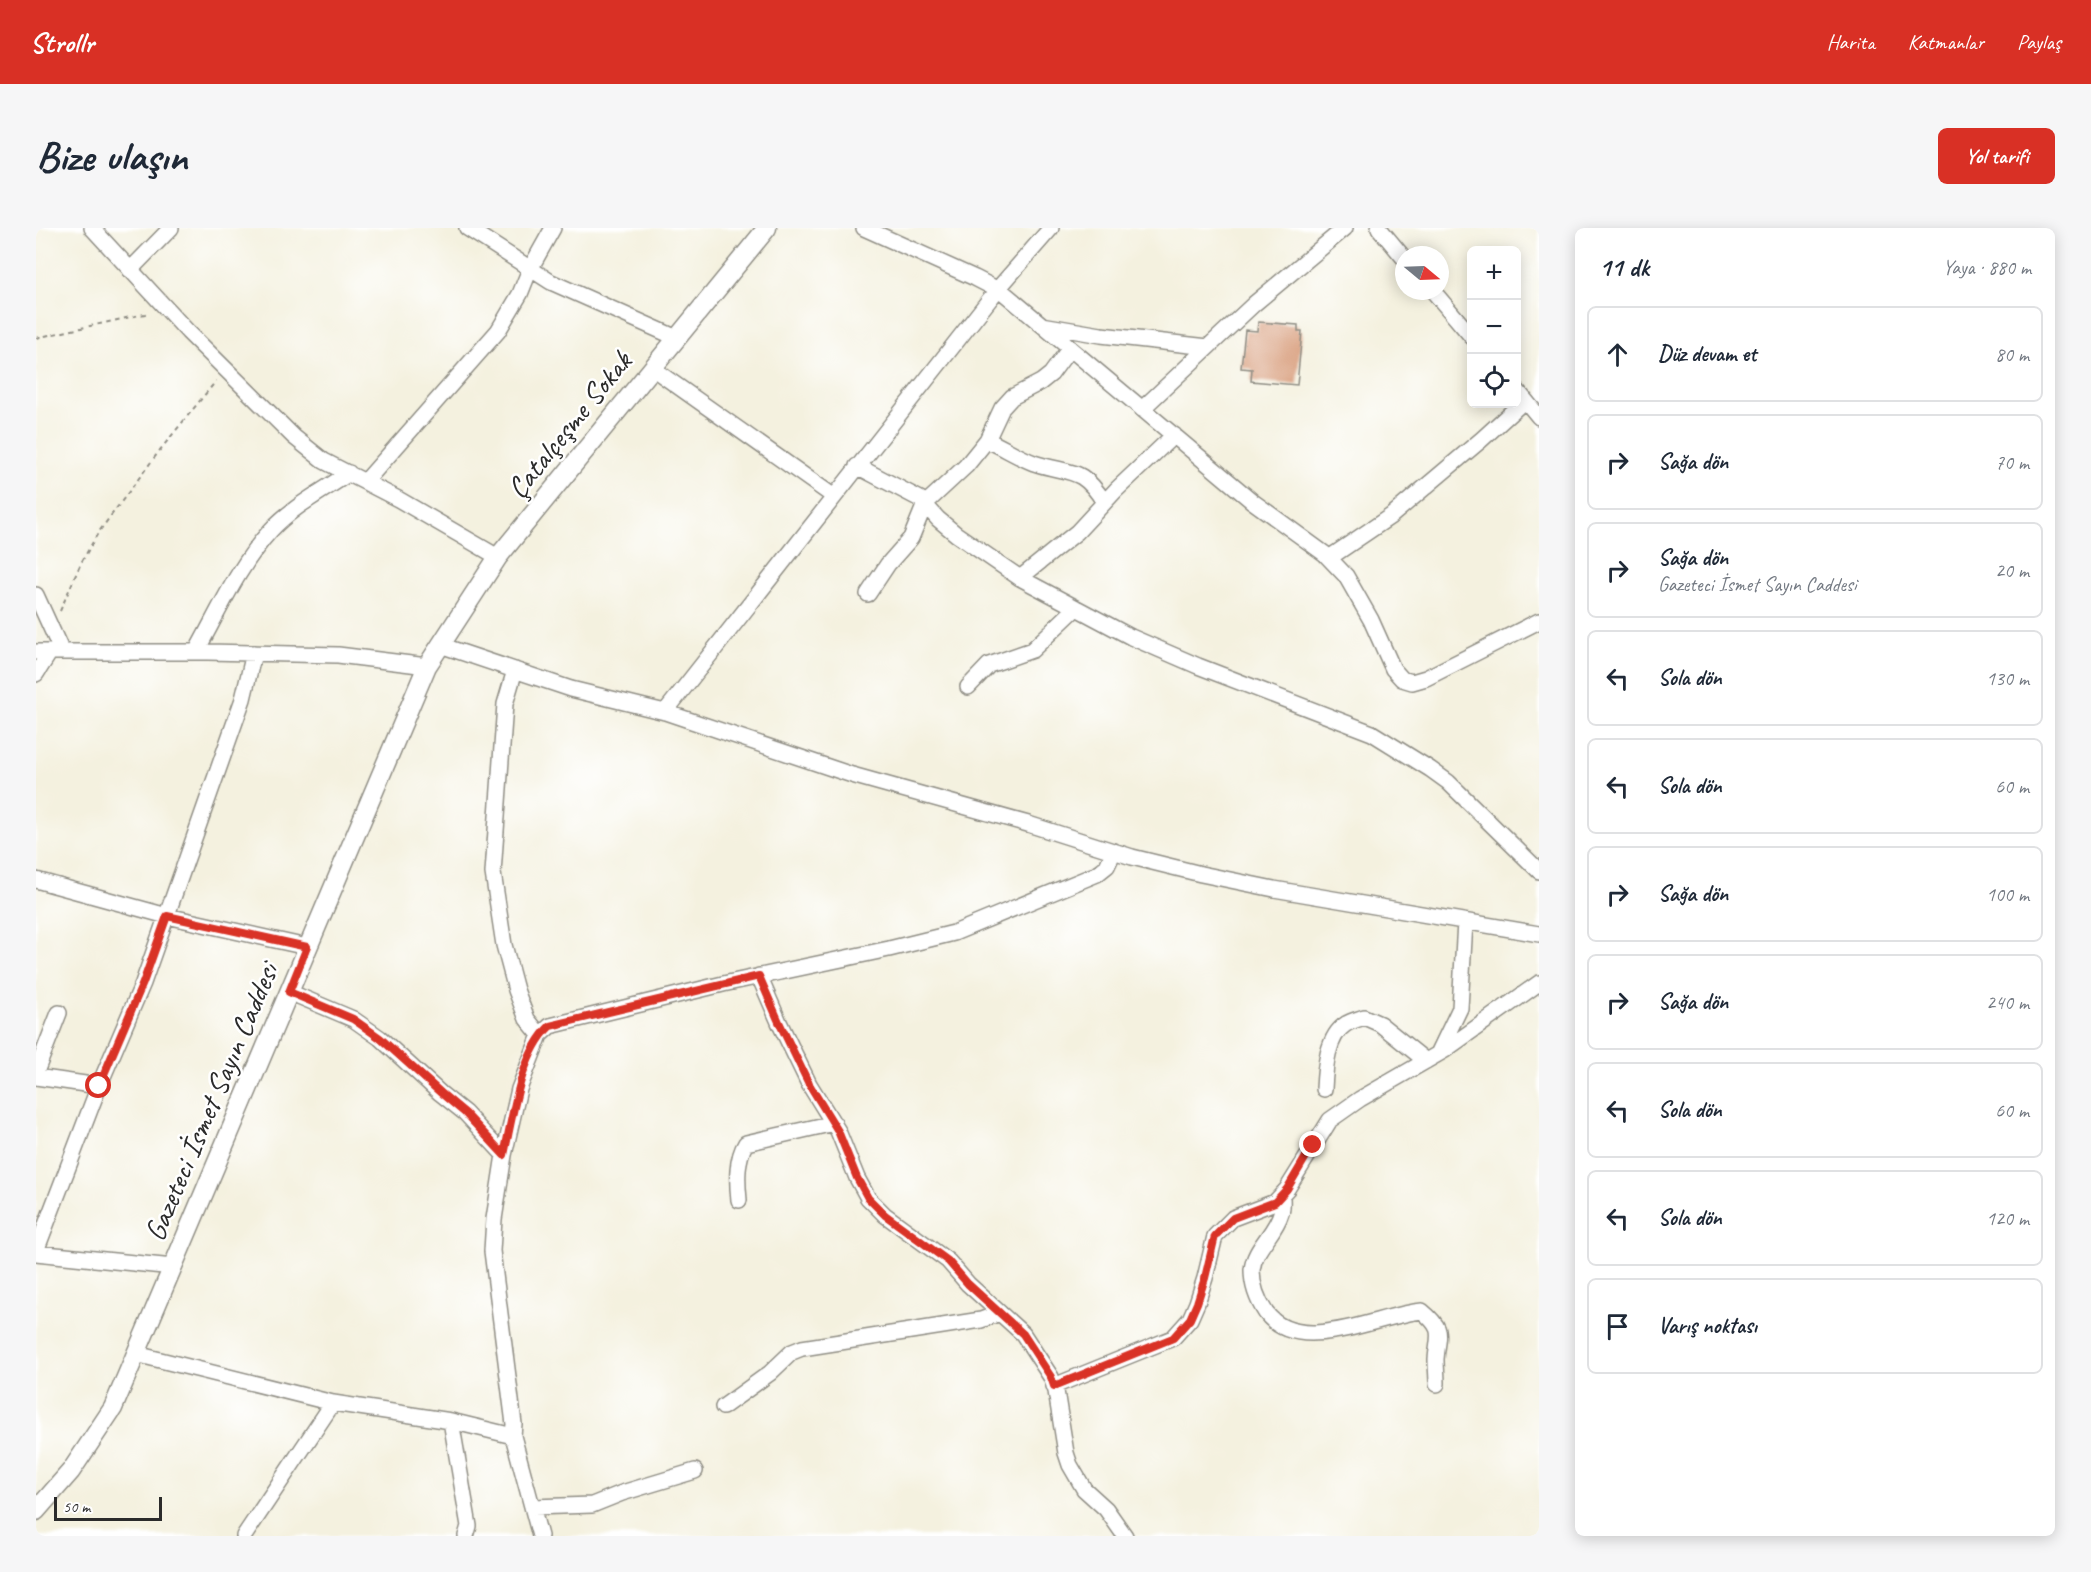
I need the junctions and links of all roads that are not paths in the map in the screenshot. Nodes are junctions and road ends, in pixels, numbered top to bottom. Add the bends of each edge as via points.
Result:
1 (92, 228) edge
2 (171, 228) edge
3 (467, 228) edge
4 (553, 228) edge
5 (767, 228) edge
6 (864, 228) edge
7 (1051, 228) edge
8 (1345, 228) edge
9 (1379, 228) edge
10 (1395, 247) edge
11 (530, 269) junction
12 (130, 270) junction
13 (997, 290) junction
14 (1440, 300) edge
15 (1042, 325) junction
16 (1467, 331) edge
17 (677, 338) junction
18 (1208, 346) junction
19 (1070, 348) junction
20 (652, 368) junction
21 (1521, 394) edge
22 (1509, 408) edge
23 (1142, 409) junction
24 (1539, 417) edge
25 (1174, 435) junction
26 (987, 440) junction
27 (857, 466) junction
28 (348, 473) junction
29 (365, 482) junction
30 (833, 496) junction
31 (1104, 502) junction
32 (925, 504) junction
33 (498, 557) junction
34 (1329, 558) junction
35 (1020, 578) junction
36 (868, 594) dead end
37 (36, 595) edge
38 (1076, 608) junction
39 (1539, 621) edge
40 (440, 645) junction
41 (49, 652) edge
42 (196, 652) junction
43 (255, 653) junction
44 (427, 666) junction
45 (514, 670) junction
46 (36, 674) edge
47 (968, 687) dead end
48 (664, 712) junction
49 (1114, 851) junction
50 (1539, 871) edge
51 (36, 880) edge
52 (167, 916) junction
53 (1465, 922) junction
54 (1539, 934) edge
55 (307, 947) junction
56 (759, 976) junction
57 (1539, 983) edge
58 (289, 992) junction
59 (59, 1013) dead end
60 (540, 1035) junction
61 (1432, 1058) junction
62 (36, 1072) edge
63 (36, 1077) edge
64 (99, 1086) junction
65 (1324, 1089) dead end
66 (834, 1123) junction
67 (504, 1155) junction
68 (1282, 1195) junction
69 (739, 1200) dead end
70 (36, 1252) edge
71 (173, 1267) junction
72 (1000, 1312) junction
73 (136, 1354) junction
74 (1437, 1384) dead end
75 (1054, 1386) junction
76 (333, 1403) junction
77 (723, 1407) dead end
78 (451, 1421) junction
79 (513, 1436) junction
80 (694, 1471) dead end
81 (532, 1507) junction
82 (36, 1511) edge
83 (244, 1536) edge
84 (466, 1536) edge
85 (540, 1536) edge
86 (1125, 1536) edge

1 - 12 street
2 - 12 street
3 - 11 street
4 - 11 street
5 - 17 street, Çatalçeşme Sokak
6 - 13 street
7 - 13 street
8 - 18 street
9 - 10 street
11 - 17 street
11 - 29 street via 498,331
12 - 28 street via 294,437
13 - 15 street
13 - 27 street
14 - 16 street
15 - 18 street
15 - 19 street
17 - 20 street, Çatalçeşme Sokak
18 - 23 street
19 - 23 street
19 - 26 street via 1051,374 1012,397 1002,408
20 - 30 street
20 - 33 street, Çatalçeşme Sokak
21 - 24 street
22 - 34 street via 1481,440 1391,516
23 - 25 street
25 - 31 street
25 - 34 street via 1251,501
26 - 31 street via 1034,463 1074,472 1093,484
26 - 32 street via 966,466
27 - 30 street
27 - 32 street
28 - 29 street
28 - 42 street via 285,517 259,545
29 - 33 street
30 - 48 street
31 - 35 street via 1077,532
32 - 35 street via 956,534
32 - 36 street via 911,538
33 - 40 street, Çatalçeşme Sokak
34 - 39 street via 1346,576 1393,669 1402,679 1412,682 1426,678
35 - 38 street
37 - 41 street via 50,625
38 - 47 street via 1032,650 989,665
38 - 50 street via 1198,666 1372,733 1448,783
40 - 44 street, Çatalçeşme Sokak
40 - 45 street
41 - 42 street
41 - 46 street
42 - 43 street
43 - 44 street via 338,655
43 - 52 street via 243,699
44 - 55 street, Gazeteci İsmet Sayın Caddesi
45 - 48 street
45 - 60 street via 505,704 493,873 504,945 516,990 527,1019
48 - 49 street via 852,775
49 - 53 street via 1274,889
49 - 56 street via 1107,866 1097,874 954,933
51 - 52 street
52 - 55 street
52 - 64 street
53 - 54 street
53 - 61 street via 1460,1008
55 - 58 street, Gazeteci İsmet Sayın Caddesi
56 - 60 street via 550,1026
56 - 66 street via 809,1084
57 - 61 street
58 - 67 street via 353,1019 380,1038 465,1113
58 - 71 street, Gazeteci İsmet Sayın Caddesi
59 - 62 street
60 - 67 street via 519,1089
61 - 65 street via 1364,1017 1345,1024 1331,1043
61 - 68 street via 1330,1120
63 - 64 street
64 - 70 street
66 - 69 street via 746,1143 737,1184
66 - 72 street via 868,1198 948,1261
67 - 79 street via 492,1251
68 - 74 street via 1281,1213 1252,1269 1255,1290 1272,1320 1287,1330 1304,1334 1346,1329 1422,1311 1438,1329
68 - 75 street via 1275,1202 1233,1218 1215,1236 1197,1303 1190,1319 1173,1338
70 - 71 street
71 - 73 street, Gazeteci İsmet Sayın Caddesi
72 - 75 street via 1023,1334
72 - 77 street via 981,1320 802,1348
73 - 76 street
73 - 82 street, Gazeteci İsmet Sayın Caddesi via 113,1408 93,1441
75 - 86 street via 1070,1465 1084,1489 1106,1509
76 - 78 street
76 - 83 street
78 - 79 street
78 - 84 street via 469,1526
79 - 81 street
80 - 81 street via 592,1505
81 - 85 street

